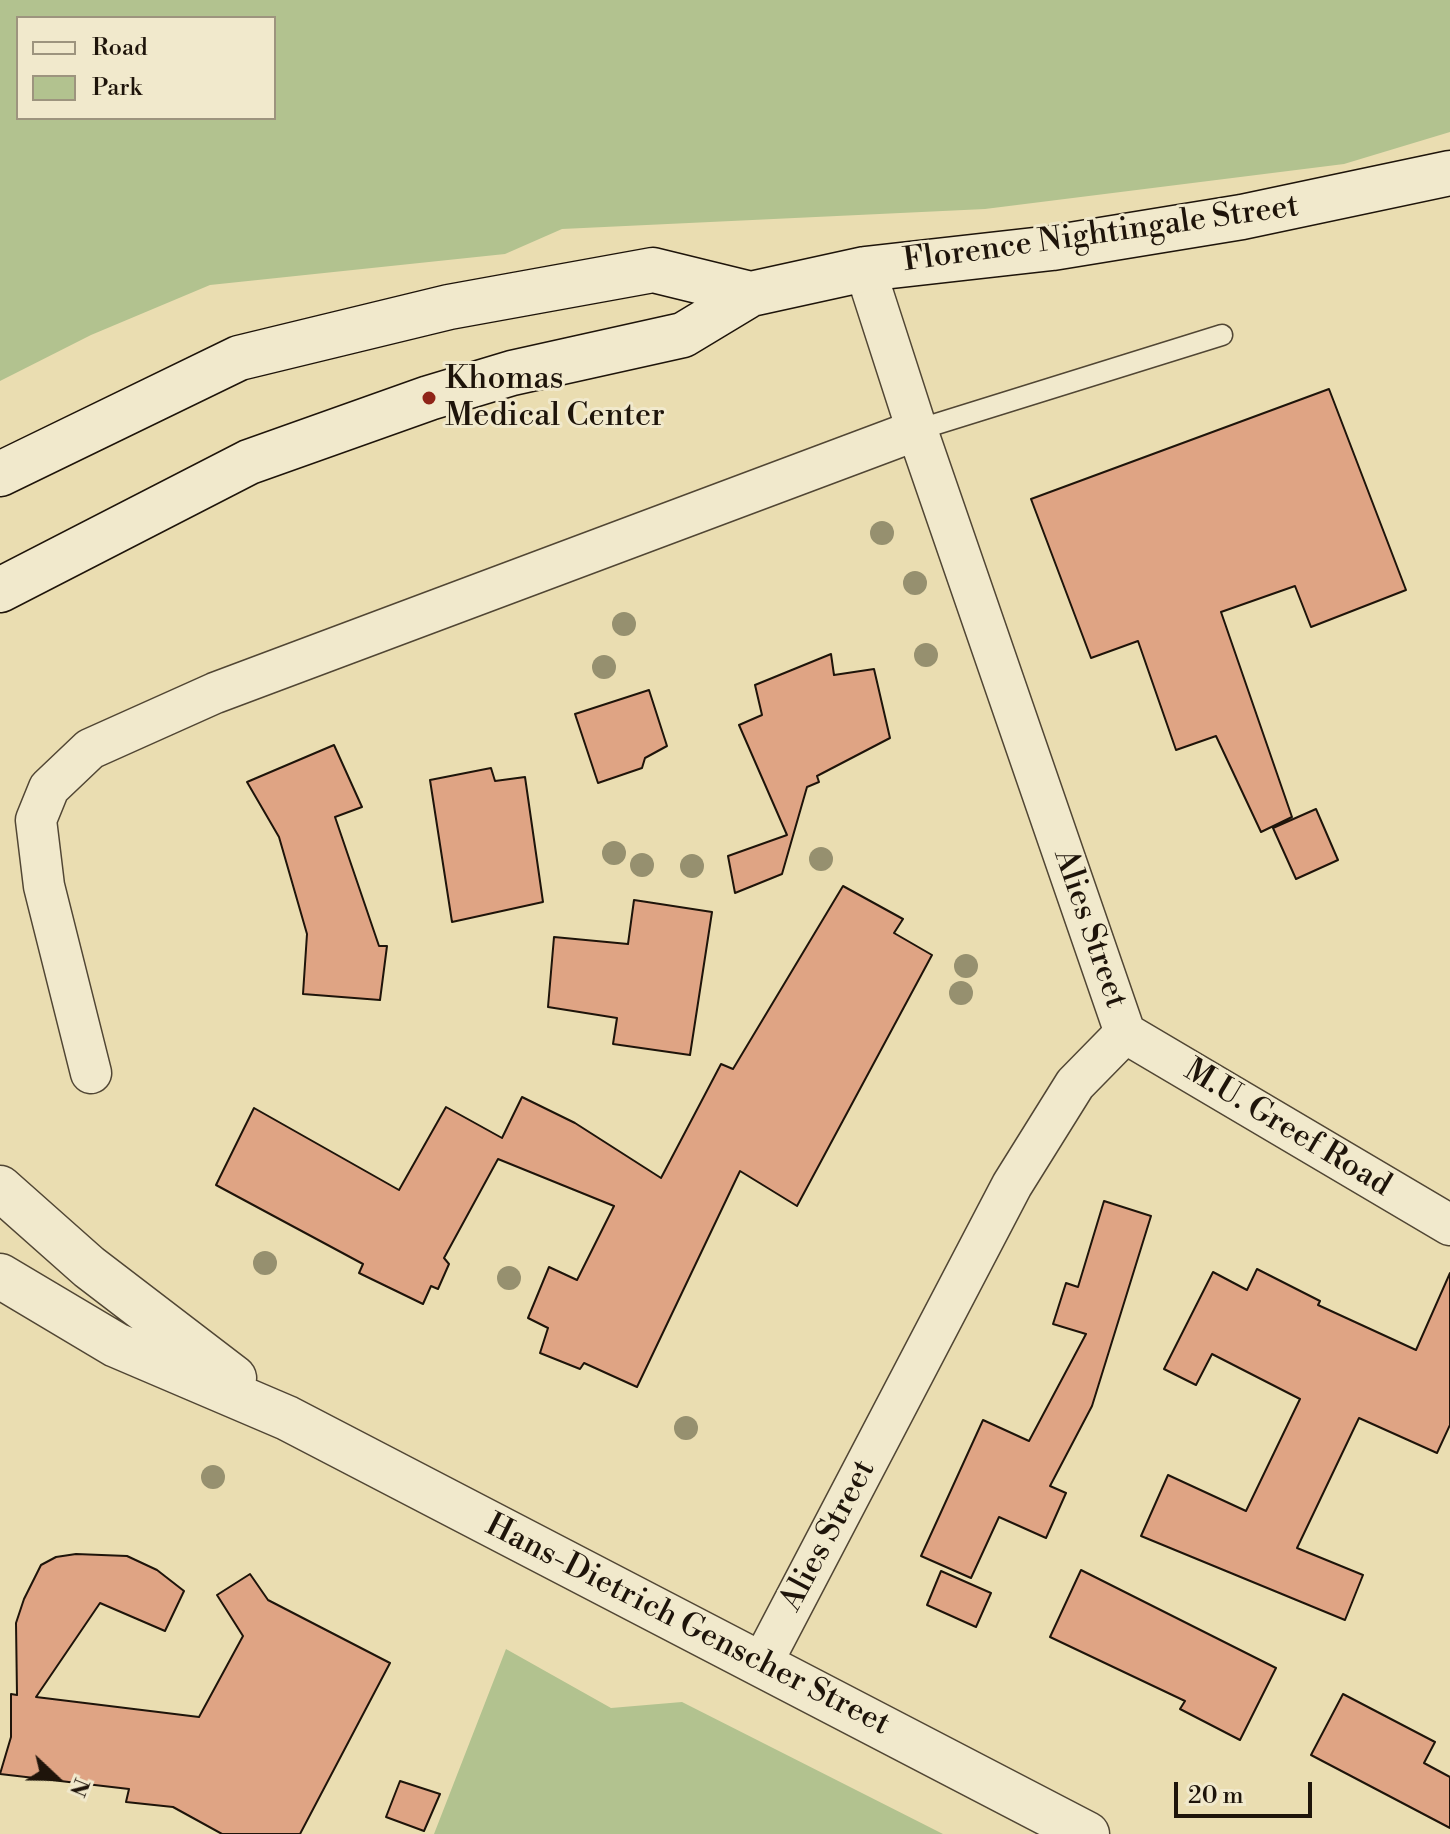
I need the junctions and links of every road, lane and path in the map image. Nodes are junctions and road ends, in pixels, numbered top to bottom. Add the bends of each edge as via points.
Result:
1 (1450, 173) edge
2 (865, 269) junction
3 (751, 294) junction
4 (1222, 335) dead end
5 (917, 430) junction
6 (0, 474) edge
7 (0, 590) edge
8 (1125, 1033) junction
9 (91, 1073) dead end
10 (0, 1188) edge
11 (1450, 1225) edge
12 (0, 1276) edge
13 (287, 1418) junction
14 (761, 1665) junction
15 (1087, 1834) edge

1 - 2 main road, Florence Nightingale Street via 1242,217 1052,248
2 - 3 main road, Florence Nightingale Street
2 - 5 street, Alies Street
3 - 6 main road, Florence Nightingale Street via 653,270 419,314 239,358
3 - 7 main road, Florence Nightingale Street via 683,335 512,373 249,462
4 - 5 lane
5 - 8 street, Alies Street
5 - 9 street via 215,693 90,749 49,788 36,820 44,886
8 - 11 street, M.U. Greef Road
8 - 14 street, Alies Street via 1075,1084 1012,1185
10 - 13 main road, Hans-Dietrich Genscher Street via 89,1267
12 - 13 main road, Hans-Dietrich Genscher Street via 116,1345
13 - 14 main road, Hans-Dietrich Genscher Street
14 - 15 main road, Hans-Dietrich Genscher Street

